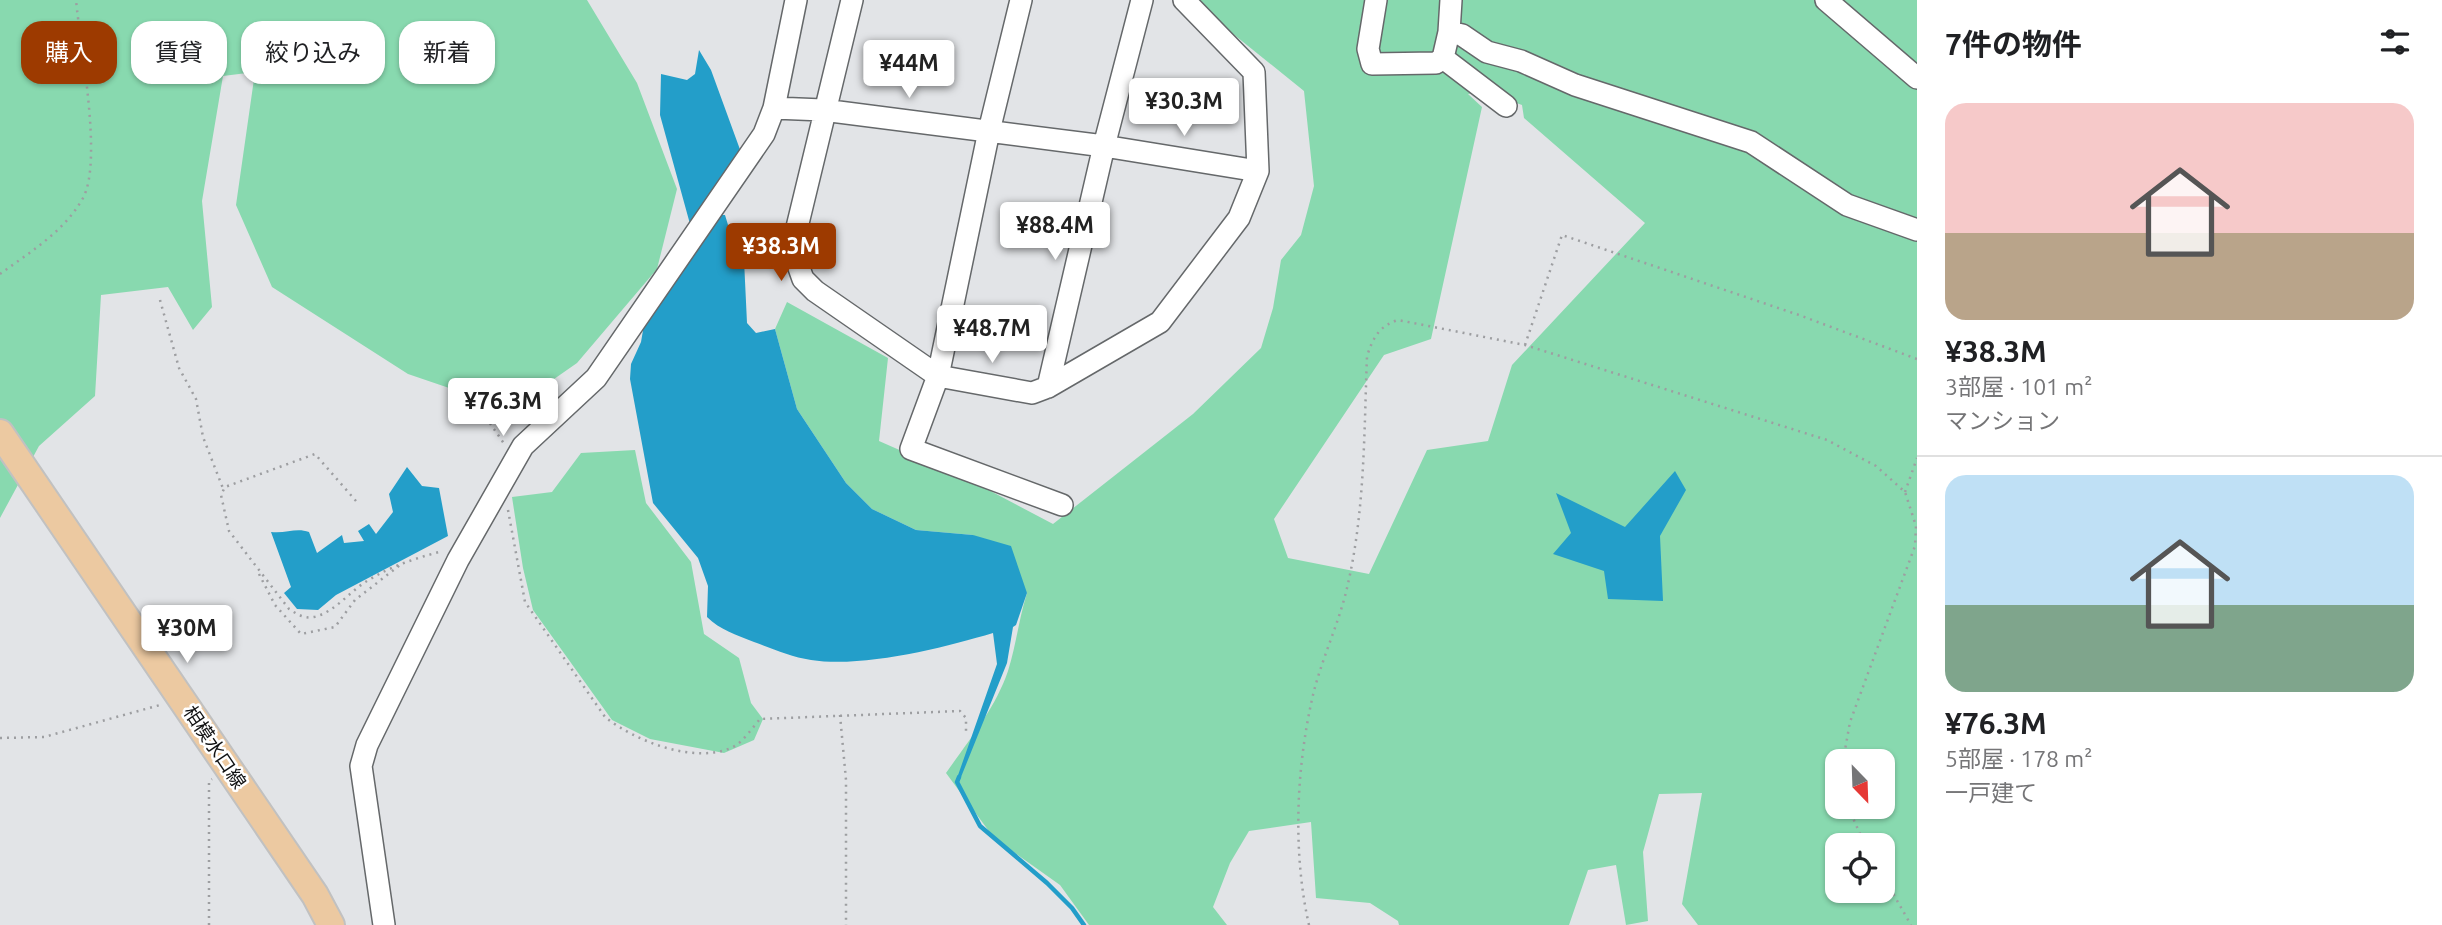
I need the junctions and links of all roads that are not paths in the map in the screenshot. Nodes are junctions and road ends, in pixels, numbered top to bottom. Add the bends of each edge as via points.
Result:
1 (796, 0) edge
2 (852, 0) edge
3 (1021, 0) edge
4 (1142, 0) edge
5 (1184, 0) edge
6 (1376, 0) edge
7 (1451, 0) edge
8 (1826, 0) edge
9 (1449, 32) junction
10 (1443, 58) junction
11 (1917, 78) edge
12 (1506, 106) dead end
13 (774, 108) junction
14 (823, 110) junction
15 (989, 131) junction
16 (1104, 146) junction
17 (1258, 171) junction
18 (1917, 230) edge
19 (938, 376) junction
20 (1048, 387) junction
21 (0, 433) edge
22 (1062, 505) dead end
23 (331, 925) edge
24 (384, 925) edge

1 - 13 street
2 - 14 street
3 - 15 street
4 - 16 street
5 - 17 street via 1254,72
6 - 10 street via 1368,49 1372,64
7 - 9 street
8 - 11 street
9 - 10 street
9 - 18 street via 1487,52 1521,61 1575,85 1751,142 1847,205
10 - 12 street
13 - 14 street
13 - 24 street via 764,134 713,213 596,378 523,446 467,544 367,745 362,766
14 - 15 street
14 - 19 street via 793,248 797,267 815,291
15 - 16 street
15 - 19 street
16 - 17 street
16 - 20 street
17 - 20 street via 1239,218 1160,322
19 - 20 street via 1032,393
19 - 22 street via 911,449
21 - 23 main road, 相模水口線

